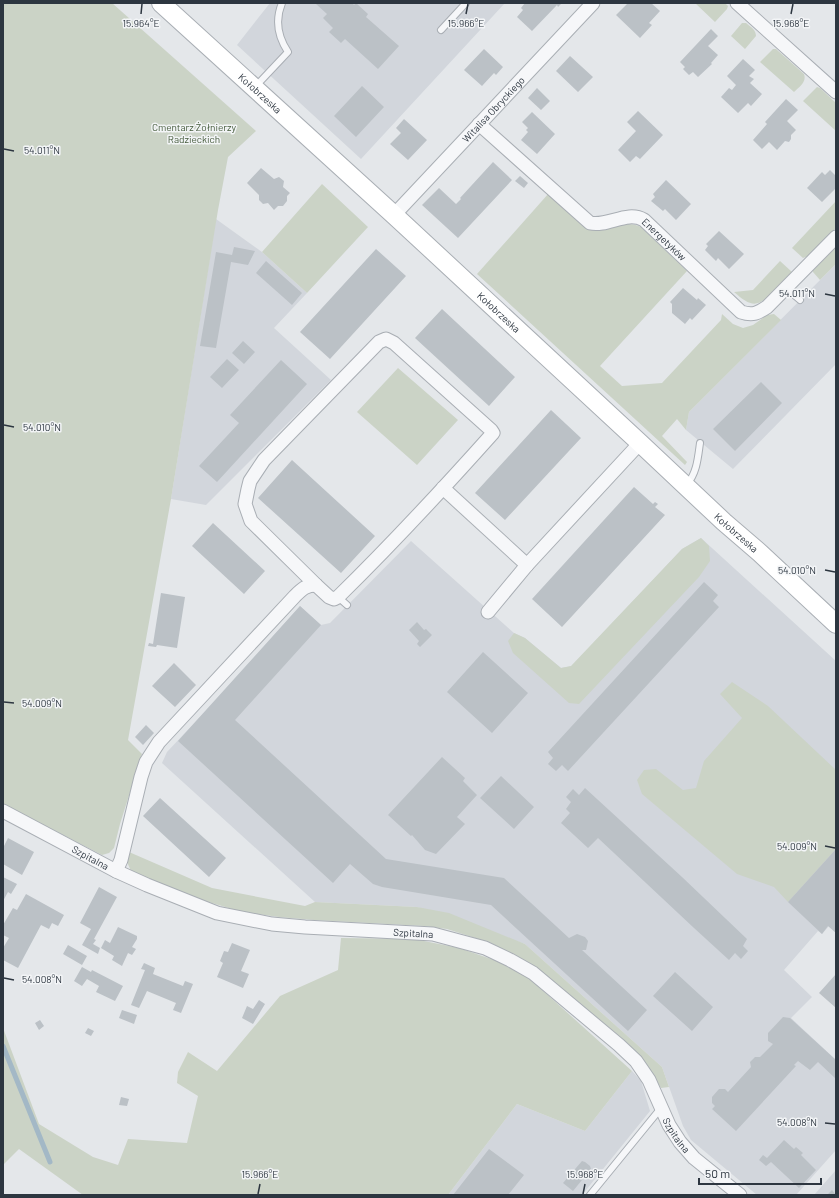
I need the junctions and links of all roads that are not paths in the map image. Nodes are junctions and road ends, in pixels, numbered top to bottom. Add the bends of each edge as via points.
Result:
1 (161, 3) edge
2 (282, 3) edge
3 (466, 3) edge
4 (593, 3) edge
5 (737, 3) edge
6 (441, 30) dead end
7 (254, 89) junction
8 (836, 92) edge
9 (480, 124) junction
10 (394, 215) junction
11 (836, 237) edge
12 (786, 288) junction
13 (800, 300) dead end
14 (640, 442) junction
15 (700, 443) dead end
16 (686, 486) junction
17 (443, 488) junction
18 (527, 565) junction
19 (316, 585) junction
20 (488, 612) dead end
21 (836, 624) edge
22 (3, 811) edge
23 (116, 871) junction
24 (661, 1108) junction
25 (590, 1195) edge
26 (740, 1195) edge

1 - 7 main road, Kołobrzeska
2 - 7 lane via 278,31 281,42 288,52
3 - 6 lane
4 - 9 street, Witalisa Obryckiego
5 - 8 street
7 - 10 main road, Kołobrzeska
9 - 10 street, Witalisa Obryckiego
9 - 12 street, Energetyków via 590,223 597,224 632,216 644,220 741,312 758,314
10 - 14 main road, Kołobrzeska
11 - 12 street, Energetyków
12 - 13 lane
14 - 16 main road, Kołobrzeska
14 - 18 street
15 - 16 lane via 693,477
16 - 21 main road, Kołobrzeska
17 - 18 street
17 - 19 street via 377,558 343,601 329,597
17 - 19 street via 493,432 394,342 382,340 264,460 250,481 245,504 251,521
18 - 20 street
19 - 23 street via 305,586 159,742 146,762
22 - 23 street, Szpitalna
23 - 24 street, Szpitalna via 217,913 245,920 305,927 433,934 485,948 533,973 619,1045 636,1061 649,1080
24 - 25 lane
24 - 26 street, Szpitalna via 669,1126 694,1158

